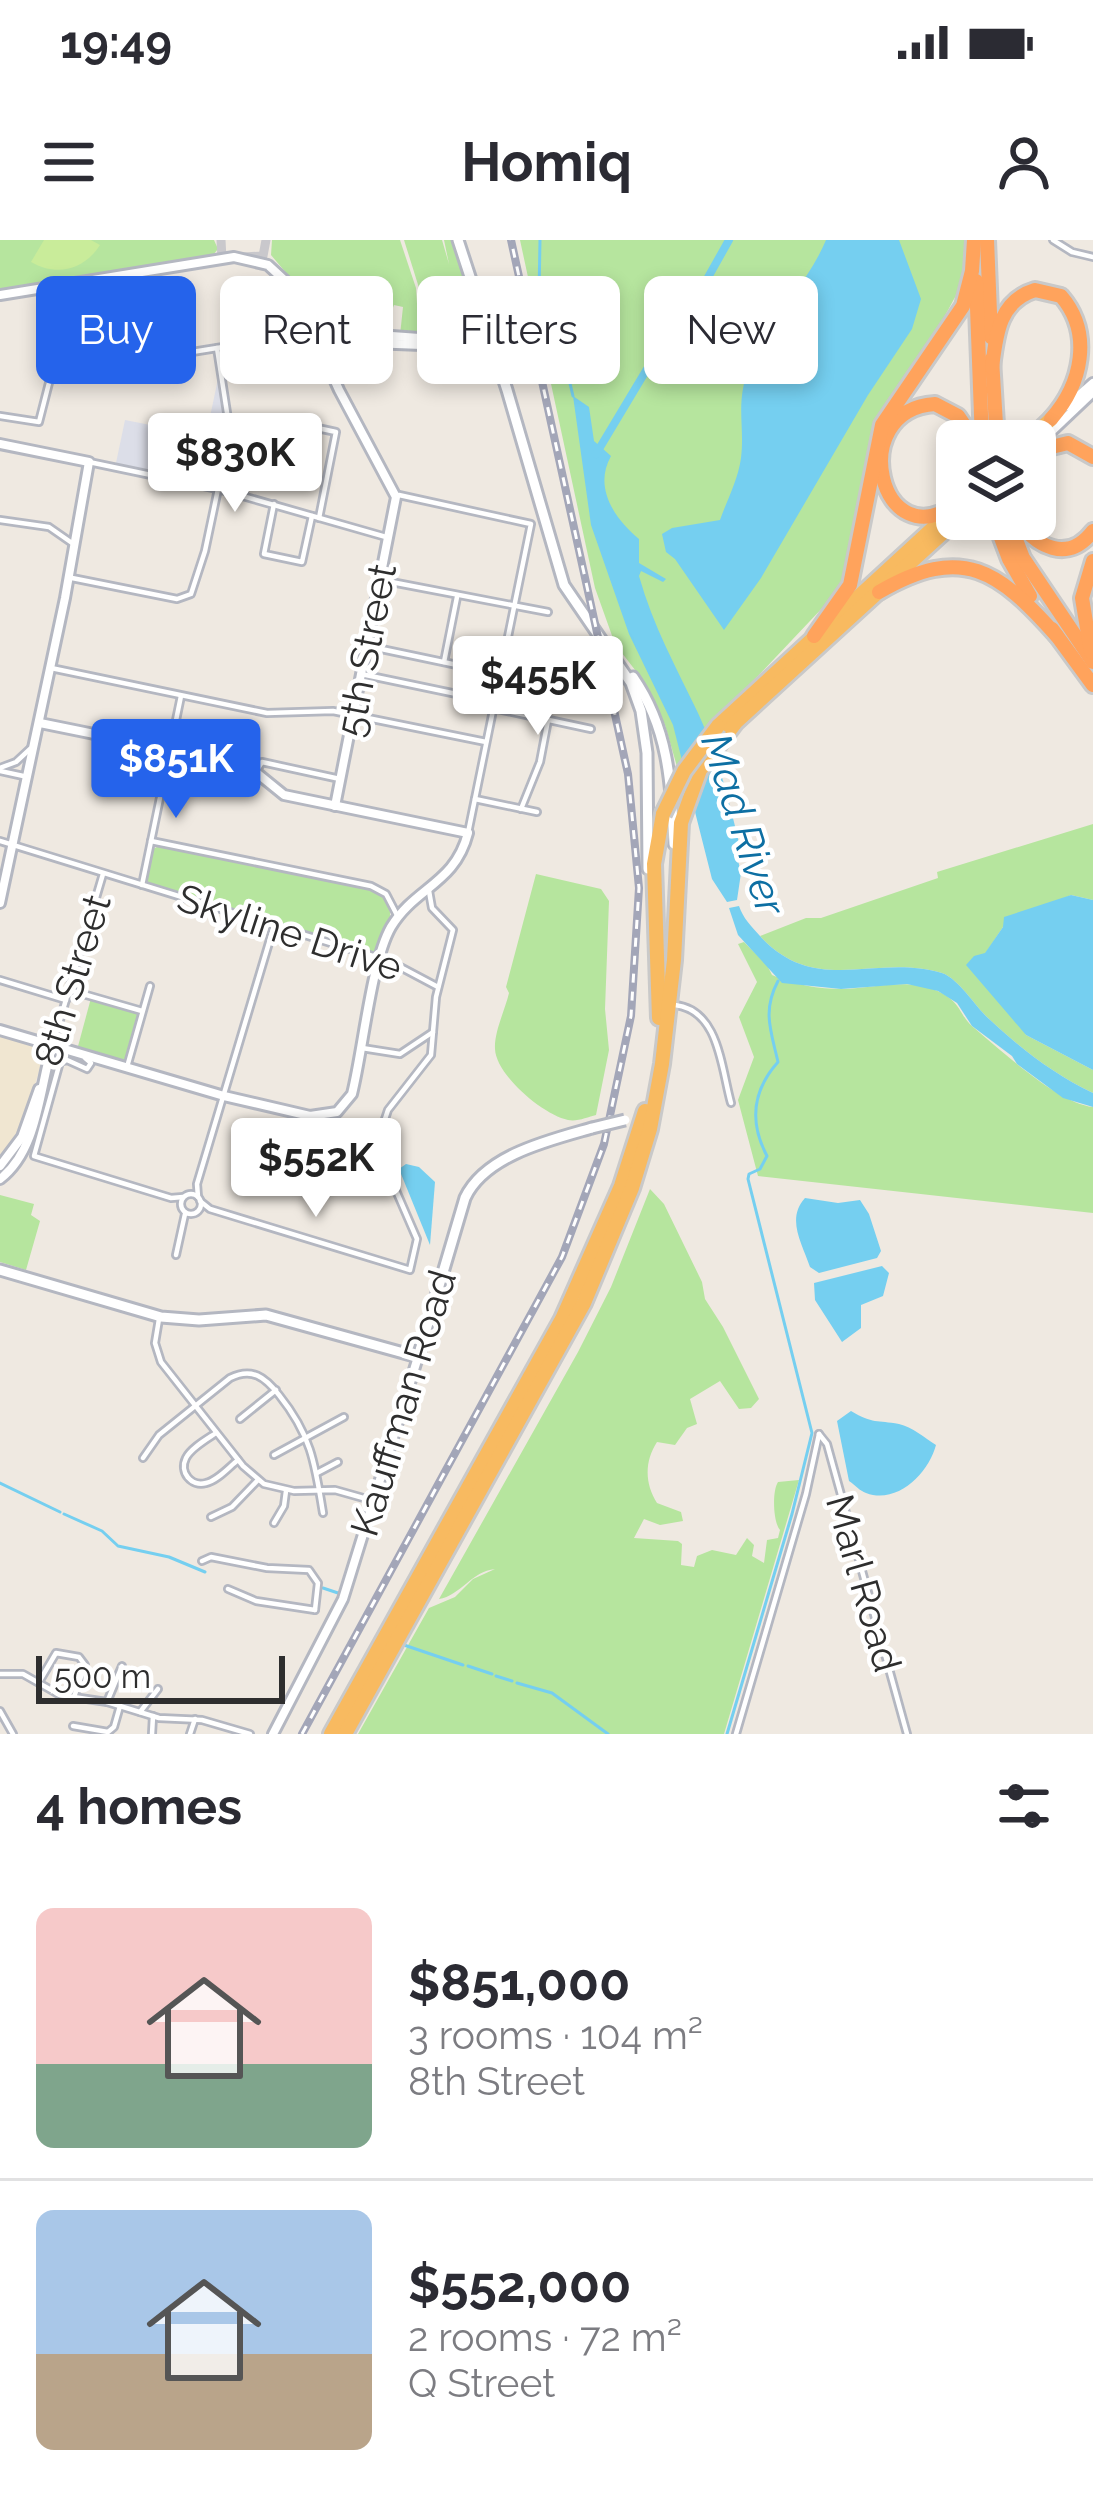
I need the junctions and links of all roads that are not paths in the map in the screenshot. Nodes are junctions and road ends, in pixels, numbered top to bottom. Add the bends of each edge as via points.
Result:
1 (458, 240) edge
2 (974, 240) edge
3 (987, 240) edge
4 (1053, 240) edge
5 (1093, 257) edge
6 (464, 258) junction
7 (282, 276) edge
8 (467, 276) edge
9 (470, 276) edge
10 (0, 295) edge
11 (217, 348) junction
12 (220, 348) edge
13 (992, 368) junction
14 (340, 384) edge
15 (505, 384) edge
16 (1093, 388) edge
17 (0, 416) edge
18 (1052, 419) joint
19 (961, 420) edge
20 (978, 420) edge
21 (996, 420) edge
22 (1056, 427) edge
23 (0, 444) edge
24 (524, 445) junction
25 (1056, 445) edge
26 (1093, 457) edge
27 (89, 462) junction
28 (218, 489) junction
29 (395, 495) junction
30 (243, 496) junction
31 (274, 504) junction
32 (936, 514) edge
33 (315, 517) junction
34 (0, 520) edge
35 (936, 523) edge
36 (1093, 531) edge
37 (388, 538) junction
38 (936, 539) edge
39 (1003, 540) edge
40 (1021, 540) edge
41 (1034, 540) edge
42 (73, 543) junction
43 (1093, 561) edge
44 (66, 577) junction
45 (381, 580) junction
46 (879, 592) junction
47 (458, 596) junction
48 (513, 607) junction
49 (548, 612) dead end
50 (814, 636) junction
51 (1057, 636) junction
52 (367, 646) junction
53 (1093, 659) edge
54 (444, 662) junction
55 (50, 668) junction
56 (362, 674) junction
57 (500, 674) junction
58 (1093, 685) edge
59 (181, 695) junction
60 (494, 705) junction
61 (353, 715) junction
62 (548, 720) junction
63 (40, 723) junction
64 (591, 729) dead end
65 (718, 733) junction
66 (36, 740) junction
67 (486, 742) junction
68 (170, 749) junction
69 (0, 770) edge
70 (257, 770) junction
71 (28, 777) junction
72 (340, 779) junction
73 (475, 799) junction
74 (334, 806) junction
75 (521, 809) junction
76 (537, 812) dead end
77 (468, 833) junction
78 (0, 841) edge
79 (151, 841) junction
80 (14, 845) junction
81 (104, 873) junction
82 (142, 885) junction
83 (429, 891) junction
84 (0, 902) edge
85 (398, 917) junction
86 (274, 926) junction
87 (675, 939) junction
88 (658, 952) junction
89 (380, 958) junction
90 (0, 980) edge
91 (150, 986) dead end
92 (438, 987) junction
93 (69, 990) junction
94 (66, 1000) junction
95 (676, 1005) junction
96 (142, 1011) junction
97 (0, 1030) edge
98 (433, 1032) junction
99 (52, 1047) junction
100 (362, 1048) junction
101 (81, 1055) junction
102 (127, 1067) junction
103 (40, 1088) junction
104 (224, 1096) junction
105 (731, 1103) dead end
106 (649, 1113) junction
107 (626, 1120) junction
108 (0, 1166) edge
109 (0, 1179) edge
110 (197, 1184) junction
111 (186, 1196) junction
112 (171, 1198) junction
113 (199, 1199) junction
114 (616, 1199) junction
115 (183, 1208) junction
116 (210, 1209) junction
117 (195, 1212) junction
118 (186, 1221) junction
119 (176, 1255) dead end
120 (0, 1270) edge
121 (160, 1317) junction
122 (418, 1357) junction
123 (276, 1390) junction
124 (195, 1406) junction
125 (344, 1418) dead end
126 (240, 1419) dead end
127 (216, 1432) junction
128 (308, 1438) junction
129 (274, 1455) dead end
130 (143, 1459) dead end
131 (238, 1460) junction
132 (338, 1462) dead end
133 (317, 1473) junction
134 (258, 1480) junction
135 (319, 1490) junction
136 (286, 1491) junction
137 (374, 1501) junction
138 (322, 1513) dead end
139 (212, 1517) dead end
140 (274, 1523) dead end
141 (202, 1561) dead end
142 (228, 1589) dead end
143 (315, 1610) junction
144 (332, 1623) junction
145 (122, 1666) dead end
146 (0, 1674) edge
147 (38, 1682) junction
148 (158, 1689) dead end
149 (74, 1697) junction
150 (106, 1702) junction
151 (120, 1706) junction
152 (0, 1711) edge
153 (140, 1712) junction
154 (153, 1716) junction
155 (195, 1719) junction
156 (73, 1726) dead end
157 (13, 1734) edge
158 (152, 1734) edge
159 (190, 1734) edge
160 (250, 1734) edge
161 (273, 1734) edge
162 (331, 1734) edge
163 (345, 1734) edge
164 (736, 1734) edge
165 (907, 1734) edge

1 - 6 main road
2 - 20 highway
2 - 50 highway via 963,306 882,425 850,585
3 - 13 highway
4 - 5 street
6 - 8 main road
6 - 9 main road
7 - 10 street via 246,258 212,260
11 - 12 street
11 - 17 street via 53,374 39,422
11 - 28 street via 230,422
13 - 18 highway via 1012,302 1035,290 1061,296 1076,317 1083,357 1074,389
13 - 21 highway
14 - 29 street
15 - 24 main road
16 - 18 street
16 - 22 street
19 - 32 highway via 935,404 906,412 886,438 881,471 889,498 910,513
23 - 27 street
24 - 87 main road via 580,605 638,684 662,737 673,798
24 - 88 main road via 566,591 631,683 644,720
25 - 26 highway
27 - 28 street
27 - 42 street
28 - 30 street
28 - 44 street via 188,598
29 - 37 street, 5th Street
29 - 48 street via 527,523
30 - 31 street
30 - 33 street via 267,423 336,432
31 - 33 street
31 - 33 street via 264,554 302,562
33 - 37 street
34 - 42 street via 50,526
35 - 50 highway
36 - 41 highway via 1078,546 1053,550
37 - 45 street, 5th Street
38 - 46 highway
39 - 51 highway
40 - 53 highway via 1036,581
42 - 44 street
43 - 53 highway via 1082,614
44 - 55 street
45 - 47 street
45 - 52 street, 5th Street
46 - 51 highway via 923,571 981,572 1011,587
46 - 65 highway
47 - 48 street
47 - 54 street
48 - 49 street
48 - 57 street
50 - 65 highway
51 - 58 highway
52 - 54 street
52 - 56 street, 5th Street
54 - 57 street
55 - 59 street
55 - 63 street
56 - 60 street
56 - 61 street, 5th Street
57 - 60 street
59 - 61 street via 271,714
59 - 68 street, 8th Street
60 - 62 street
60 - 67 street
61 - 67 street
61 - 72 street, 5th Street
62 - 64 street
62 - 75 street
63 - 66 street
63 - 68 street
65 - 87 highway via 681,823
65 - 88 highway, bridge via 684,771 663,814 654,854
66 - 69 street
66 - 71 street
67 - 73 street
68 - 70 street
68 - 79 street, 8th Street
69 - 71 street
70 - 72 street via 262,762
70 - 74 street via 279,793
71 - 80 street
72 - 74 street, 5th Street
73 - 75 street
73 - 77 street
74 - 77 street
75 - 76 street
77 - 83 street via 456,863
78 - 80 street, Skyline Drive
79 - 82 street, 8th Street
79 - 85 street via 371,886 386,894
80 - 81 street, Skyline Drive
80 - 84 street
81 - 82 street, Skyline Drive
81 - 93 street, 8th Street
82 - 86 street, Skyline Drive
83 - 85 street
83 - 92 street via 432,908 453,930
85 - 89 street
86 - 89 street, Skyline Drive
86 - 104 street
87 - 95 highway
88 - 106 highway
89 - 92 street, Skyline Drive
89 - 100 street
90 - 94 street
91 - 96 street
92 - 98 street
93 - 94 street, 8th Street
93 - 96 street
94 - 99 street, 8th Street
95 - 105 street via 709,1025
95 - 106 highway
96 - 102 street
97 - 99 street
98 - 100 street via 400,1054
98 - 116 street via 428,1061 388,1110 380,1134 417,1236 410,1270
99 - 101 street
99 - 103 street, 8th Street
100 - 104 street via 350,1097 330,1115
101 - 102 street
101 - 112 street via 90,1068 59,1065 34,1156
102 - 104 street
103 - 108 street, 8th Street via 22,1137
103 - 109 street, 8th Street via 24,1150
104 - 110 street
106 - 107 main road, Kauffman Road
106 - 114 highway
106 - 163 highway via 632,1188 584,1303
107 - 114 highway via 635,1136
107 - 122 main road, Kauffman Road, bridge via 518,1154 472,1183
110 - 111 street
110 - 113 street
111 - 112 street
111 - 113 street
111 - 115 street
112 - 115 street
113 - 116 street
113 - 117 street
114 - 162 highway via 562,1319
115 - 117 street
115 - 118 street
116 - 117 street
117 - 118 street
118 - 119 street
120 - 121 main road
121 - 122 main road via 266,1315
121 - 124 street via 159,1359
122 - 137 street, Kauffman Road
123 - 124 street via 242,1373
123 - 126 street
123 - 128 street
124 - 127 street
124 - 130 street
125 - 128 street
127 - 131 street
127 - 131 street via 187,1456 187,1477 208,1483
128 - 129 street
128 - 133 street
131 - 134 street
132 - 133 street
133 - 135 street
134 - 136 street
134 - 139 street
135 - 136 street
135 - 137 street
135 - 138 street
136 - 140 street
137 - 144 street, Kauffman Road
141 - 143 street via 308,1570 318,1582
142 - 143 street
143 - 144 street
144 - 161 street, Kauffman Road
145 - 150 street
146 - 147 street
147 - 149 street
147 - 149 street via 56,1653 80,1657
148 - 153 street
149 - 150 street
150 - 151 street
151 - 153 street
151 - 156 street via 108,1732
152 - 157 street
153 - 154 street
154 - 155 street
154 - 158 street
155 - 159 street
155 - 160 street
164 - 165 street, Marl Road via 819,1434

